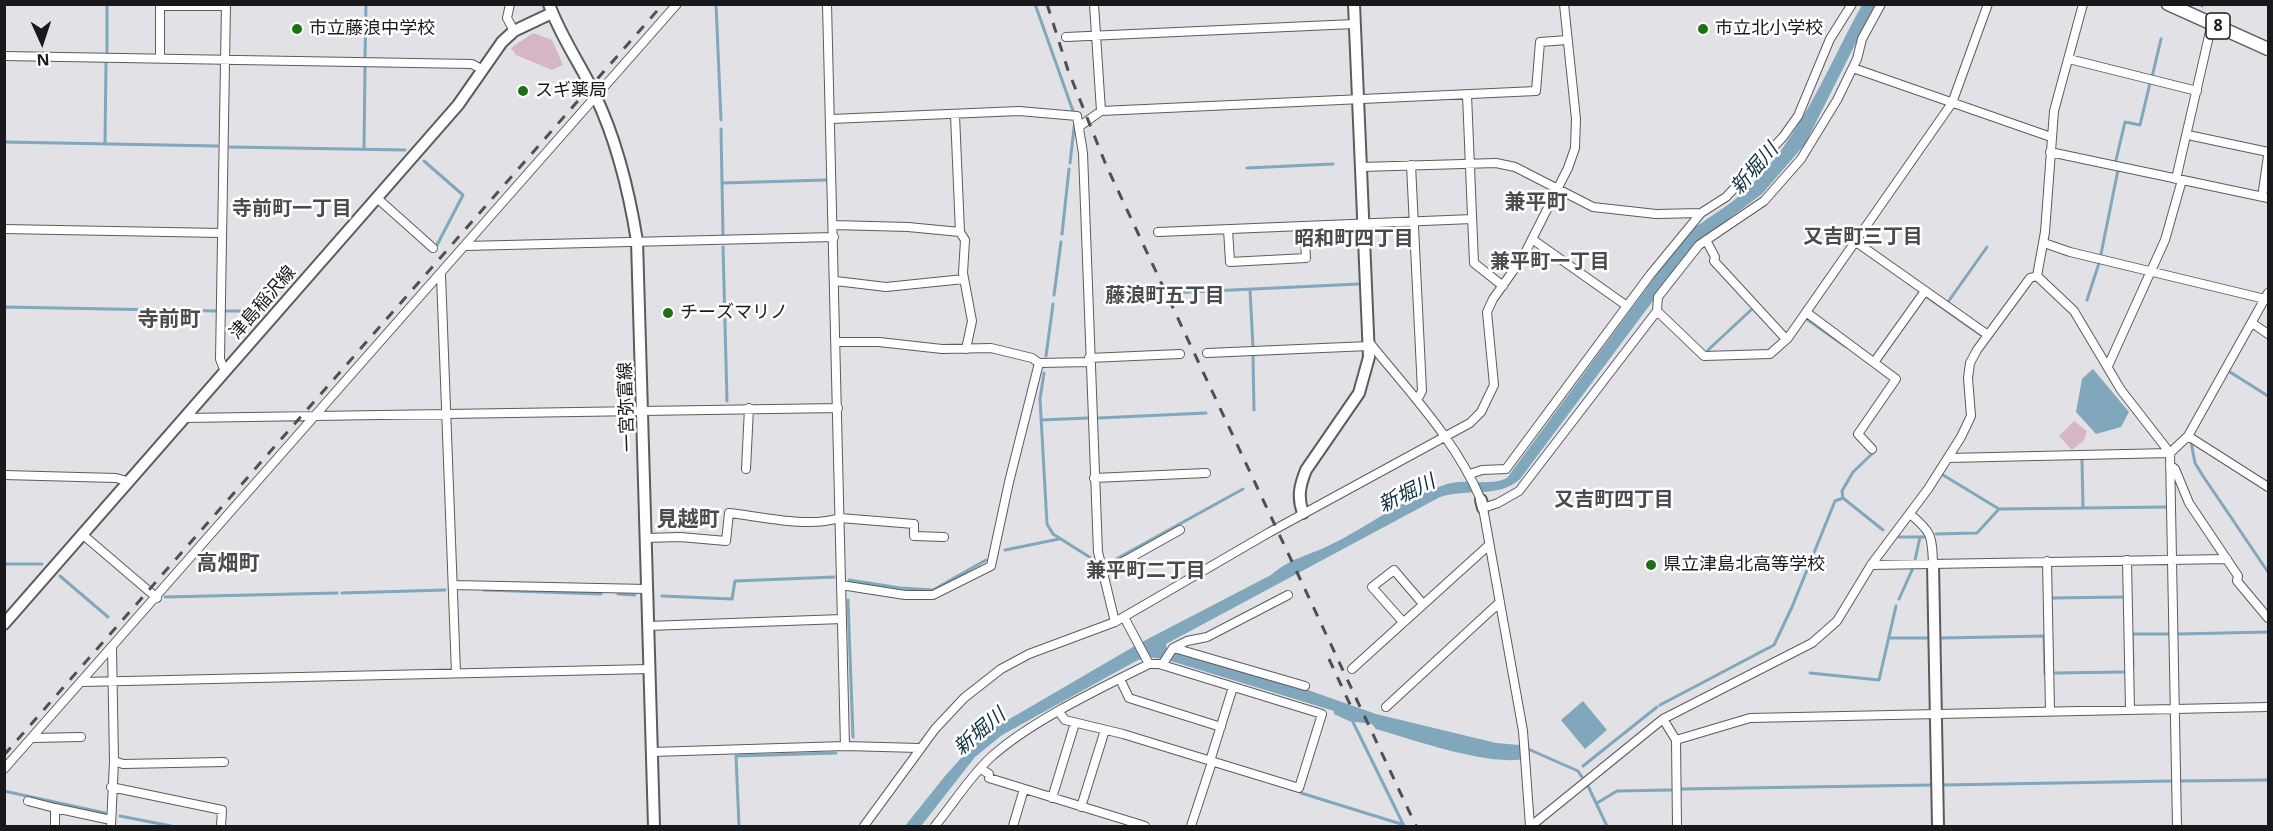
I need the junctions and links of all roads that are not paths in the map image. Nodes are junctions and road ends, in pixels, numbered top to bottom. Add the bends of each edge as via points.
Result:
1 (510, 4) edge
2 (676, 4) edge
3 (827, 4) edge
4 (1094, 4) edge
5 (1354, 4) edge
6 (1564, 4) edge
7 (1852, 4) edge
8 (1881, 4) edge
9 (1988, 4) edge
10 (2084, 4) edge
11 (2168, 4) edge
12 (226, 5) edge
13 (551, 9) edge
14 (2212, 23) junction
15 (1354, 24) junction
16 (514, 31) junction
17 (1096, 35) junction
18 (1066, 37) dead end
19 (1568, 40) junction
20 (2268, 48) edge
21 (4, 56) edge
22 (160, 58) junction
23 (2069, 59) junction
24 (224, 60) junction
25 (1853, 68) junction
26 (483, 70) junction
27 (2197, 91) junction
28 (1467, 95) junction
29 (596, 96) junction
30 (1358, 100) junction
31 (1952, 103) junction
32 (1101, 111) junction
33 (956, 115) junction
34 (831, 119) junction
35 (1080, 126) junction
36 (2188, 135) junction
37 (2051, 137) junction
38 (2050, 152) junction
39 (2268, 154) edge
40 (1471, 162) junction
41 (1411, 165) junction
42 (1361, 167) junction
43 (2179, 179) junction
44 (1557, 188) junction
45 (2265, 197) edge
46 (377, 198) junction
47 (1701, 213) junction
48 (1472, 219) junction
49 (1413, 221) junction
50 (1363, 224) junction
51 (834, 225) junction
52 (1304, 226) junction
53 (4, 229) edge
54 (1228, 229) junction
55 (960, 232) junction
56 (1158, 232) dead end
57 (221, 233) junction
58 (834, 237) junction
59 (1532, 238) junction
60 (1706, 240) junction
61 (637, 241) junction
62 (1856, 242) junction
63 (2044, 243) junction
64 (465, 246) junction
65 (433, 248) dead end
66 (2151, 271) junction
67 (441, 274) junction
68 (2037, 276) junction
69 (964, 279) junction
70 (836, 281) junction
71 (1503, 286) junction
72 (1925, 291) junction
73 (2267, 296) edge
74 (1627, 306) junction
75 (1657, 311) junction
76 (1806, 312) junction
77 (2252, 323) junction
78 (1988, 334) junction
79 (2268, 334) edge
80 (1786, 339) junction
81 (837, 342) junction
82 (1369, 344) junction
83 (966, 349) junction
84 (1207, 353) dead end
85 (1180, 354) dead end
86 (1089, 360) junction
87 (1875, 361) junction
88 (1039, 363) junction
89 (2108, 366) junction
90 (225, 372) junction
91 (1417, 400) junction
92 (749, 408) junction
93 (838, 408) junction
94 (644, 411) junction
95 (448, 413) junction
96 (315, 417) junction
97 (184, 418) junction
98 (1446, 436) junction
99 (2188, 436) junction
100 (1872, 449) dead end
101 (2170, 453) junction
102 (1948, 458) junction
103 (2170, 465) junction
104 (747, 469) dead end
105 (1206, 473) dead end
106 (4, 475) edge
107 (1471, 477) junction
108 (1094, 478) junction
109 (127, 481) junction
110 (2268, 487) edge
111 (1482, 504) junction
112 (1303, 513) junction
113 (1910, 514) junction
114 (840, 518) junction
115 (1180, 530) dead end
116 (82, 534) junction
117 (944, 537) dead end
118 (646, 538) junction
119 (1489, 545) junction
120 (2171, 559) junction
121 (2227, 559) junction
122 (2127, 560) junction
123 (2047, 561) junction
124 (1933, 564) junction
125 (1871, 565) junction
126 (1103, 573) junction
127 (453, 585) junction
128 (842, 585) junction
129 (647, 589) junction
130 (1288, 595) dead end
131 (157, 597) junction
132 (1500, 602) junction
133 (1423, 604) junction
134 (1124, 617) junction
135 (2268, 618) edge
136 (842, 619) junction
137 (1115, 622) junction
138 (1403, 622) junction
139 (5, 623) edge
140 (648, 626) junction
141 (111, 648) junction
142 (1173, 648) junction
143 (1147, 663) junction
144 (1163, 663) junction
145 (650, 669) junction
146 (1352, 669) dead end
147 (456, 673) junction
148 (1119, 679) junction
149 (112, 681) junction
150 (82, 682) junction
151 (1305, 686) dead end
152 (1233, 687) junction
153 (1386, 706) dead end
154 (2268, 707) edge
155 (2174, 708) junction
156 (2130, 709) junction
157 (2050, 711) junction
158 (1059, 712) junction
159 (1936, 713) junction
160 (1663, 719) junction
161 (1075, 723) junction
162 (1221, 727) junction
163 (1105, 730) junction
164 (81, 737) dead end
165 (32, 738) junction
166 (1676, 740) junction
167 (845, 746) junction
168 (919, 748) junction
169 (652, 752) junction
170 (114, 761) junction
171 (1211, 761) junction
172 (224, 762) dead end
173 (4, 769) edge
174 (981, 769) junction
175 (111, 786) junction
176 (1024, 789) junction
177 (1052, 798) junction
178 (28, 801) dead end
179 (1081, 807) junction
180 (55, 808) junction
181 (111, 823) edge
182 (55, 826) edge
183 (221, 826) edge
184 (654, 826) edge
185 (864, 826) edge
186 (935, 826) edge
187 (1013, 826) edge
188 (1145, 826) edge
189 (1191, 826) edge
190 (1531, 826) edge
191 (1677, 826) edge
192 (1938, 826) edge
193 (2177, 826) edge

1 - 16 street via 507,18
2 - 29 street
3 - 34 street
4 - 17 street
5 - 15 main road
6 - 19 street
7 - 47 street via 1830,39 1797,116 1783,138 1726,197
8 - 25 street via 1862,39
9 - 31 street
10 - 23 street
11 - 14 main road, 8
12 - 22 street via 160,6
12 - 24 street
13 - 16 main road, 津島稲沢線
13 - 29 main road, 一宮弥富線
14 - 20 main road, 8
14 - 27 street
15 - 17 street
15 - 30 main road
16 - 26 main road, 津島稲沢線
17 - 18 street
17 - 32 street
19 - 28 street via 1540,42 1536,91
19 - 44 street via 1577,135 1568,168
21 - 22 street
22 - 24 street
23 - 27 street
23 - 37 street
24 - 26 street via 472,64
24 - 57 street
25 - 31 street
25 - 60 street via 1812,143 1784,182 1748,214
26 - 46 main road, 津島稲沢線 via 458,105
27 - 36 street
28 - 30 street
28 - 40 street
29 - 61 main road, 一宮弥富線 via 625,180
29 - 64 street
30 - 32 street
30 - 42 main road
31 - 37 street
31 - 62 street
32 - 35 street
33 - 34 street
33 - 35 street via 1019,111 1070,114 1077,116
33 - 55 street
34 - 51 street
35 - 86 street
36 - 39 street
36 - 43 street
37 - 38 street
38 - 43 street
38 - 63 street
39 - 45 street
40 - 41 street
40 - 44 street via 1515,167
40 - 48 street
41 - 42 street
41 - 49 street
42 - 50 main road
43 - 45 street
43 - 66 street via 2164,240
44 - 47 street via 1601,209
44 - 59 street
46 - 65 street
46 - 90 main road, 津島稲沢線
47 - 74 street
48 - 49 street
48 - 71 street via 1474,263
49 - 50 street
49 - 91 street via 1422,391
50 - 52 street
50 - 82 main road
51 - 55 street
51 - 58 street
52 - 54 street
52 - 54 street via 1306,258 1230,262
53 - 57 street
54 - 56 street
55 - 69 street via 965,240
57 - 90 street via 220,359
58 - 61 street
58 - 70 street
59 - 71 street
59 - 74 street
60 - 75 street via 1658,297
60 - 80 street via 1716,257 1714,261
61 - 64 street
61 - 94 main road, 一宮弥富線
62 - 72 street
62 - 76 street
63 - 66 street
63 - 68 street
64 - 67 street
66 - 73 street
66 - 89 street
67 - 95 street
67 - 96 street
68 - 78 street via 2030,278
68 - 89 street via 2074,310
69 - 70 street via 886,287
69 - 83 street via 972,321
70 - 81 street
71 - 98 street via 1487,312 1494,385 1491,396 1470,423
72 - 78 street
72 - 87 street
73 - 77 street
74 - 107 street via 1506,469 1482,470
75 - 80 street via 1704,356 1770,354
75 - 111 street via 1519,491 1498,503
76 - 80 street
76 - 87 street
77 - 79 street
77 - 99 street
78 - 102 street via 1970,363 1971,416
81 - 83 street
81 - 93 street
82 - 84 street
82 - 91 street
82 - 112 main road via 1367,371 1359,393 1306,470 1299,502
83 - 88 street via 991,348
85 - 86 street
86 - 88 street
86 - 108 street
87 - 100 street via 1896,379 1858,434
88 - 128 street via 992,566 933,595 905,595
89 - 101 street via 2121,390
90 - 97 main road, 津島稲沢線
91 - 98 street
92 - 93 street
92 - 94 street
92 - 104 street
93 - 114 street
94 - 95 street
94 - 118 main road, 一宮弥富線
95 - 96 street
95 - 127 street
96 - 97 street
96 - 131 street
97 - 109 main road, 津島稲沢線
98 - 107 street
98 - 112 street
99 - 101 street
99 - 110 street
101 - 102 street
101 - 103 street
102 - 113 street
103 - 120 street
103 - 121 street via 2189,503
105 - 108 street
106 - 109 street
107 - 111 street
108 - 126 street
109 - 116 main road, 津島稲沢線
111 - 119 street
112 - 134 street
113 - 124 street via 1932,537
113 - 125 street
114 - 117 street via 914,524 914,536
114 - 118 street via 803,521 729,513 726,541
114 - 128 street
115 - 126 street
116 - 131 street
116 - 139 main road, 津島稲沢線
118 - 129 main road, 一宮弥富線
119 - 132 street
119 - 133 street
120 - 121 street
120 - 122 street
120 - 155 street
121 - 135 street via 2237,581
122 - 123 street
122 - 156 street
123 - 124 street
123 - 157 street
124 - 125 street
124 - 159 main road
125 - 160 street via 1837,621 1812,643
126 - 137 street
127 - 129 street
127 - 147 street
128 - 136 street
129 - 140 main road, 一宮弥富線
130 - 142 street via 1207,637
131 - 141 street
132 - 153 street
132 - 190 street via 1524,743
133 - 138 street
133 - 138 street via 1394,570 1372,587
134 - 137 street
134 - 143 street
136 - 140 street
136 - 167 street
137 - 168 street via 1029,654 1001,669 964,698
138 - 146 street
140 - 145 main road, 一宮弥富線
141 - 149 street
141 - 150 street
142 - 144 street
142 - 151 street
143 - 144 street
143 - 148 street
144 - 152 street
145 - 147 street
145 - 169 main road, 一宮弥富線
147 - 149 street
148 - 158 street
148 - 162 street via 1129,698
149 - 150 street
149 - 170 street
150 - 165 street
152 - 162 street
152 - 171 street via 1322,714 1299,788
154 - 155 street
155 - 156 street
155 - 193 street
156 - 157 street
157 - 159 street
158 - 161 street via 1065,720
158 - 174 street via 1017,738
159 - 166 street via 1749,718
159 - 192 main road
160 - 166 street
160 - 190 street
161 - 163 street
161 - 177 street
162 - 171 street
163 - 171 street
163 - 179 street
164 - 165 street
165 - 173 street
166 - 191 street
167 - 168 street
167 - 169 street
168 - 185 street
169 - 184 main road, 一宮弥富線
170 - 172 street
170 - 175 street
171 - 189 street
174 - 176 street via 989,778
174 - 186 street
175 - 181 street
175 - 183 street via 222,810
176 - 177 street
176 - 187 street
177 - 179 street
178 - 180 street
179 - 188 street
180 - 181 street
180 - 182 street

